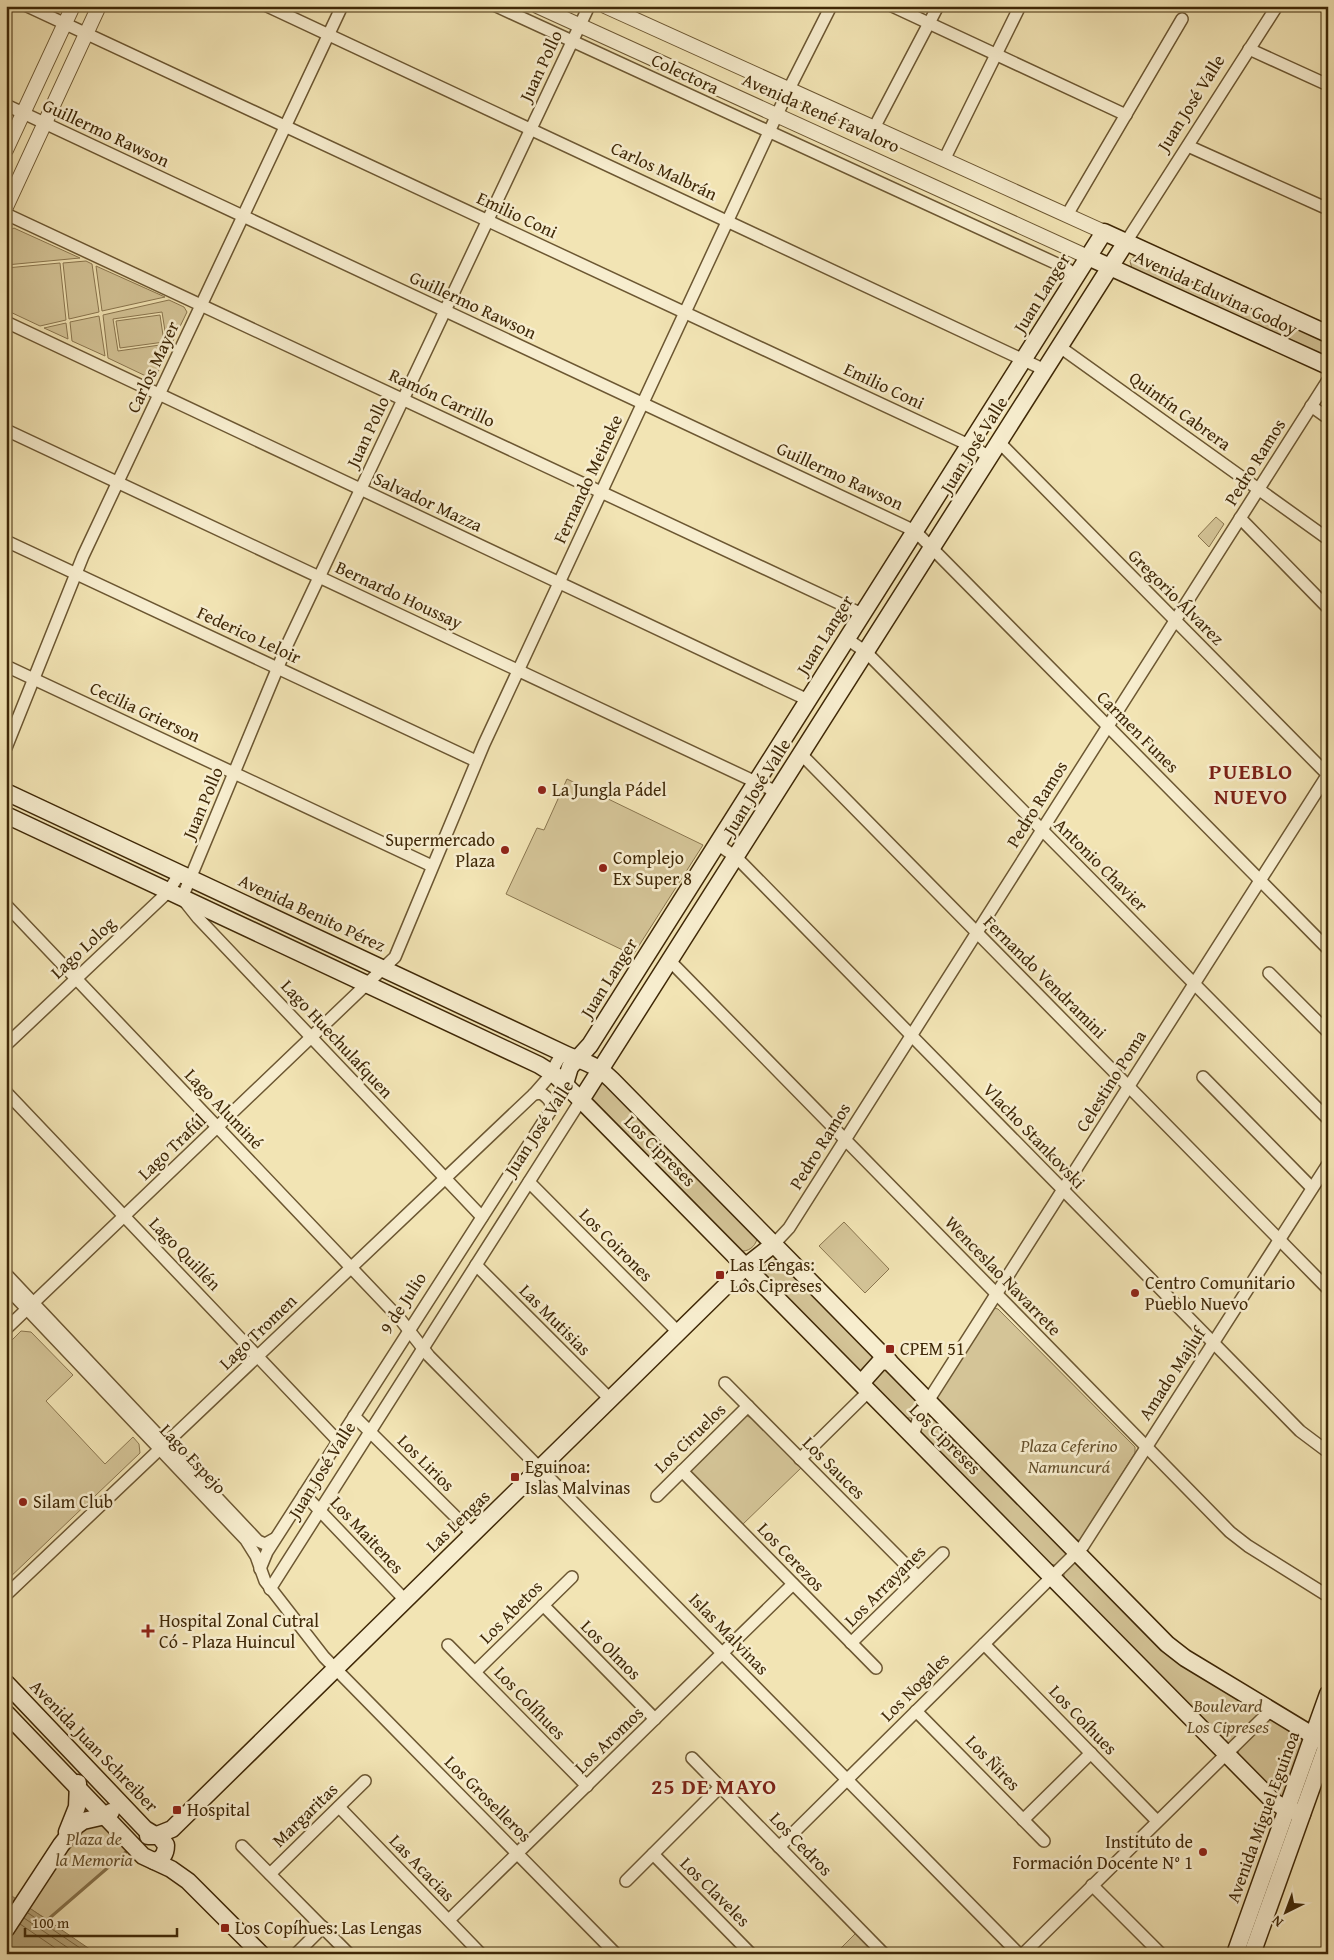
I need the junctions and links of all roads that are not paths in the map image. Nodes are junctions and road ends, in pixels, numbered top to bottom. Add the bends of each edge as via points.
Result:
1 (27, 6) edge
2 (73, 6) edge
3 (99, 6) edge
4 (267, 6) edge
5 (342, 6) edge
6 (496, 6) edge
7 (537, 6) edge
8 (589, 6) edge
9 (606, 6) edge
10 (831, 6) edge
11 (892, 6) edge
12 (938, 6) edge
13 (1020, 6) edge
14 (1277, 6) edge
15 (1182, 19) dead end
16 (929, 23) junction
17 (65, 24) junction
18 (580, 26) junction
19 (86, 34) junction
20 (328, 35) junction
21 (572, 41) junction
22 (1249, 49) junction
23 (996, 54) junction
24 (1328, 85) edge
25 (789, 89) junction
26 (6, 105) edge
27 (24, 113) junction
28 (1126, 114) junction
29 (777, 115) junction
30 (45, 123) junction
31 (285, 126) junction
32 (874, 128) junction
33 (531, 129) junction
34 (769, 132) junction
35 (1188, 146) junction
36 (6, 150) edge
37 (944, 160) junction
38 (6, 207) edge
39 (1328, 209) edge
40 (6, 214) edge
41 (1066, 215) junction
42 (243, 216) junction
43 (728, 220) junction
44 (487, 221) junction
45 (1104, 232) junction
46 (1126, 242) junction
47 (1088, 257) junction
48 (1111, 267) junction
49 (1076, 276) junction
50 (201, 305) junction
51 (445, 311) junction
52 (685, 312) junction
53 (6, 322) edge
54 (1328, 334) edge
55 (1060, 347) junction
56 (1023, 360) junction
57 (1328, 366) edge
58 (1046, 370) junction
59 (1328, 380) edge
60 (159, 394) junction
61 (403, 400) junction
62 (642, 403) junction
63 (1311, 406) junction
64 (1328, 418) edge
65 (6, 430) edge
66 (999, 442) junction
67 (970, 445) junction
68 (990, 458) junction
69 (118, 483) junction
70 (360, 489) junction
71 (1258, 489) junction
72 (601, 492) junction
73 (1240, 518) junction
74 (1328, 539) edge
75 (923, 540) junction
76 (6, 541) edge
77 (76, 574) junction
78 (319, 577) junction
79 (558, 583) junction
80 (1328, 608) edge
81 (862, 614) junction
82 (1175, 620) junction
83 (847, 638) junction
84 (866, 652) junction
85 (6, 666) edge
86 (278, 668) junction
87 (518, 670) junction
88 (34, 679) junction
89 (808, 700) junction
90 (1108, 726) junction
91 (6, 748) edge
92 (801, 754) junction
93 (476, 761) junction
94 (234, 773) junction
95 (1328, 774) edge
96 (756, 782) junction
97 (6, 792) edge
98 (777, 792) junction
99 (6, 816) edge
100 (1042, 830) junction
101 (717, 844) junction
102 (736, 857) junction
103 (432, 866) junction
104 (185, 876) junction
105 (1260, 880) junction
106 (175, 895) junction
107 (6, 905) edge
108 (976, 932) junction
109 (1328, 949) edge
110 (670, 961) junction
111 (384, 969) junction
112 (1269, 973) dead end
113 (76, 979) junction
114 (1194, 984) junction
115 (367, 985) junction
116 (1328, 1032) edge
117 (911, 1036) junction
118 (312, 1038) junction
119 (6, 1045) edge
120 (562, 1053) junction
121 (579, 1059) junction
122 (600, 1070) junction
123 (551, 1073) junction
124 (1203, 1077) dead end
125 (565, 1084) junction
126 (1128, 1086) junction
127 (6, 1092) edge
128 (534, 1094) junction
129 (581, 1100) junction
130 (551, 1110) junction
131 (1328, 1119) edge
132 (218, 1127) junction
133 (845, 1140) junction
134 (1328, 1164) edge
135 (445, 1178) junction
136 (529, 1182) junction
137 (1312, 1188) junction
138 (1062, 1190) junction
139 (124, 1216) junction
140 (482, 1218) junction
141 (1279, 1239) junction
142 (774, 1244) junction
143 (476, 1265) junction
144 (746, 1266) junction
145 (351, 1268) junction
146 (6, 1274) edge
147 (6, 1287) edge
148 (1328, 1289) edge
149 (996, 1294) junction
150 (30, 1306) junction
151 (6, 1329) edge
152 (678, 1332) junction
153 (416, 1339) junction
154 (1213, 1343) junction
155 (258, 1356) junction
156 (889, 1361) junction
157 (725, 1383) dead end
158 (867, 1389) junction
159 (610, 1399) junction
160 (928, 1401) junction
161 (748, 1406) junction
162 (354, 1416) junction
163 (370, 1432) junction
164 (913, 1436) junction
165 (338, 1441) junction
166 (163, 1446) junction
167 (1146, 1447) junction
168 (1328, 1452) edge
169 (800, 1459) junction
170 (541, 1467) junction
171 (682, 1471) junction
172 (304, 1494) junction
173 (657, 1496) dead end
174 (320, 1510) junction
175 (473, 1534) junction
176 (277, 1536) junction
177 (1076, 1552) junction
178 (942, 1553) dead end
179 (260, 1570) junction
180 (1052, 1576) junction
181 (572, 1577) dead end
182 (918, 1577) junction
183 (793, 1584) junction
184 (270, 1589) junction
185 (6, 1595) edge
186 (1328, 1596) edge
187 (405, 1600) junction
188 (543, 1606) junction
189 (851, 1644) junction
190 (984, 1644) junction
191 (448, 1645) dead end
192 (723, 1652) junction
193 (876, 1668) dead end
194 (335, 1669) junction
195 (475, 1672) junction
196 (6, 1682) edge
197 (1328, 1694) edge
198 (1271, 1710) junction
199 (916, 1711) junction
200 (6, 1713) edge
201 (654, 1719) junction
202 (1324, 1745) edge
203 (1091, 1753) junction
204 (1227, 1754) junction
205 (692, 1758) dead end
206 (97, 1779) junction
207 (847, 1779) junction
208 (366, 1781) dead end
209 (586, 1786) junction
210 (77, 1787) junction
211 (720, 1787) junction
212 (112, 1794) junction
213 (339, 1807) junction
214 (1294, 1811) junction
215 (105, 1816) junction
216 (1023, 1820) junction
217 (1158, 1821) junction
218 (161, 1840) junction
219 (1044, 1841) dead end
220 (61, 1845) junction
221 (242, 1846) dead end
222 (779, 1847) junction
223 (517, 1854) junction
224 (653, 1854) junction
225 (148, 1859) junction
226 (270, 1874) junction
227 (626, 1881) dead end
228 (1092, 1885) junction
229 (198, 1890) junction
230 (449, 1920) junction
231 (323, 1927) junction
232 (6, 1929) edge
233 (1247, 1951) edge
234 (261, 1954) edge
235 (296, 1954) edge
236 (349, 1954) edge
237 (481, 1954) edge
238 (616, 1954) edge
239 (751, 1954) edge
240 (884, 1954) edge
241 (1019, 1954) edge
242 (1023, 1954) edge
243 (1161, 1954) edge

1 - 17 street, Emilio Coni
2 - 17 street
3 - 19 street
4 - 20 street, Carlos Malbrán
5 - 20 street, Carlos Mayer
6 - 21 street, Colectora
7 - 18 street, Avenida René Favaloro
8 - 18 street, Juan Pollo
9 - 25 street, Avenida René Favaloro
10 - 25 street, Fernando Meineke
11 - 16 street
12 - 16 street
13 - 23 street
14 - 22 street, Juan José Valle
15 - 28 street
16 - 23 street
16 - 32 street
17 - 19 street, Emilio Coni
17 - 27 street
18 - 21 street, Juan Pollo
18 - 29 street, Avenida René Favaloro
19 - 30 street
19 - 31 street, Emilio Coni
20 - 31 street, Carlos Mayer
20 - 33 street, Carlos Malbrán
21 - 33 street, Juan Pollo
21 - 34 street, Colectora
22 - 24 street
22 - 35 street, Juan José Valle
23 - 28 street
23 - 37 street
25 - 29 street, Fernando Meineke
25 - 32 street, Avenida René Favaloro
26 - 27 street, Guillermo Rawson
27 - 30 street, Guillermo Rawson
27 - 36 street
28 - 41 street
29 - 34 street, Fernando Meineke
29 - 47 street, Avenida René Favaloro
30 - 38 street
30 - 42 street, Guillermo Rawson
31 - 42 street, Carlos Mayer
31 - 44 street, Emilio Coni
32 - 37 street, Avenida René Favaloro
33 - 43 street, Carlos Malbrán
33 - 44 street, Juan Pollo
34 - 43 street, Fernando Meineke
34 - 49 street, Colectora via 1066,268
35 - 39 street
35 - 46 street, Juan José Valle
37 - 41 street, Avenida René Favaloro
40 - 50 street, Ramón Carrillo
41 - 45 street, Avenida René Favaloro
42 - 50 street, Carlos Mayer
42 - 51 street, Guillermo Rawson
43 - 52 street, Fernando Meineke
43 - 56 street, Carlos Malbrán
44 - 51 street, Juan Pollo
44 - 52 street, Emilio Coni
45 - 46 main road, Avenida René Favaloro
45 - 47 main road, Juan Langer
46 - 48 main road, Juan José Valle
46 - 54 main road, Avenida Eduvina Godoy
47 - 48 main road, Avenida Eduvina Godoy
47 - 49 main road, Juan Langer
48 - 55 main road, Juan José Valle
48 - 57 main road, Avenida Eduvina Godoy
49 - 56 main road, Juan Langer
50 - 60 street, Carlos Mayer
50 - 61 street, Ramón Carrillo
51 - 61 street, Juan Pollo
51 - 62 street, Guillermo Rawson
52 - 62 street, Fernando Meineke
52 - 67 street, Emilio Coni
53 - 60 street, Salvador Mazza
55 - 58 main road, Juan José Valle
55 - 71 street, Quintín Cabrera
56 - 58 street, Carlos Malbrán
56 - 67 main road, Juan Langer
58 - 66 main road, Juan José Valle
59 - 63 street, Pedro Ramos
60 - 69 street, Carlos Mayer
60 - 70 street, Salvador Mazza
61 - 70 street, Juan Pollo
61 - 72 street, Ramón Carrillo
62 - 72 street, Fernando Meineke
62 - 75 street, Guillermo Rawson
63 - 64 street
63 - 71 street, Pedro Ramos
65 - 69 street, Bernardo Houssay
66 - 68 main road, Juan José Valle
66 - 82 street, Gregorio Álvarez
67 - 68 street, Emilio Coni
67 - 75 main road, Juan Langer
68 - 75 main road, Juan José Valle
69 - 77 street, Carlos Mayer
69 - 78 street, Bernardo Houssay
70 - 78 street, Juan Pollo
70 - 79 street, Salvador Mazza
71 - 73 street, Pedro Ramos
71 - 74 street, Quintín Cabrera
72 - 79 street, Fernando Meineke
72 - 81 street, Ramón Carrillo
73 - 80 street
73 - 82 street, Pedro Ramos
75 - 81 main road, Juan Langer
75 - 84 main road, Juan José Valle
75 - 90 street, Carmen Funes
76 - 77 street, Federico Leloir
77 - 86 street, Federico Leloir
77 - 88 street, Carlos Mayer
78 - 86 street, Juan Pollo
78 - 87 street, Bernardo Houssay
79 - 87 street, Fernando Meineke
79 - 89 street, Salvador Mazza
81 - 83 main road, Juan Langer
82 - 90 street, Pedro Ramos
82 - 95 street, Gregorio Álvarez
83 - 84 street, Antonio Chavier
83 - 89 main road, Juan Langer
84 - 92 main road, Juan José Valle
84 - 100 street, Antonio Chavier
85 - 88 street, Cecilia Grierson
86 - 93 street, Federico Leloir
86 - 94 street, Juan Pollo
87 - 93 street, Fernando Meineke
87 - 96 street, Bernardo Houssay
88 - 91 street, Carlos Mayer
88 - 94 street, Cecilia Grierson
89 - 96 main road, Juan Langer
90 - 100 street, Pedro Ramos
90 - 105 street, Carmen Funes
92 - 98 main road, Juan José Valle
92 - 108 street, Fernando Vendramini
93 - 103 street, Fernando Meineke
94 - 103 street, Cecilia Grierson
94 - 104 street, Juan Pollo
95 - 105 street, Celestino Poma
96 - 98 street, Bernardo Houssay
96 - 101 main road, Juan Langer
97 - 104 main road, Avenida Benito Pérez
98 - 102 main road, Juan José Valle
99 - 106 main road
100 - 108 street, Pedro Ramos
100 - 114 street, Antonio Chavier
101 - 102 street, Vlacho Stankovski
101 - 121 main road, Juan Langer
102 - 110 main road, Juan José Valle
102 - 117 street, Vlacho Stankovski
103 - 111 street, Fernando Meineke via 396,954
104 - 106 street, Lago Lolog
104 - 111 main road, Avenida Benito Pérez
105 - 109 street, Carmen Funes
105 - 114 street, Celestino Poma
106 - 113 street, Lago Lolog
106 - 115 main road
106 - 118 street, Lago Huechulafquen
107 - 113 street, Lago Aluminé
108 - 117 street, Pedro Ramos
108 - 126 street, Fernando Vendramini
110 - 122 main road, Juan José Valle
110 - 133 street, Wenceslao Navarrete
111 - 115 street, Lago Trafúl
111 - 120 main road, Avenida Benito Pérez
112 - 116 street
113 - 119 street, Lago Lolog
113 - 132 street, Lago Aluminé
114 - 126 street, Celestino Poma
114 - 131 street, Antonio Chavier
115 - 118 street, Lago Trafúl
115 - 123 main road
117 - 133 street, Pedro Ramos
117 - 138 street, Vlacho Stankovski
118 - 132 street, Lago Trafúl
118 - 135 street, Lago Huechulafquen
120 - 121 main road, Avenida Benito Pérez
120 - 123 street, Lago Tromen
121 - 122 main road, Avenida Benito Pérez
121 - 125 main road, 9 de Julio via 568,1070
122 - 129 main road, Juan José Valle
122 - 142 main road, Los Cipreses
123 - 125 main road
123 - 128 street, Lago Tromen
124 - 137 street
125 - 129 main road, Los Cipreses
125 - 130 street, 9 de Julio
126 - 138 street, Celestino Poma
126 - 141 street, Fernando Vendramini
127 - 139 street, Lago Quillén
128 - 130 street via 541,1093 549,1099
128 - 135 street, Lago Tromen
129 - 136 street, Juan José Valle
129 - 144 main road, Los Cipreses
130 - 140 street, 9 de Julio
132 - 139 street, Lago Trafúl
132 - 145 street, Lago Aluminé
133 - 142 street, Pedro Ramos via 787,1232
133 - 149 street, Wenceslao Navarrete
134 - 137 street, Amado Majluf
135 - 140 street, Lago Huechulafquen
135 - 145 street, Lago Tromen
136 - 143 street, Juan José Valle
136 - 152 street, Los Coirones
137 - 141 street, Amado Majluf
138 - 149 street, Celestino Poma
138 - 154 street, Vlacho Stankovski
139 - 150 street, Lago Trafúl
139 - 155 street, Lago Quillén
140 - 153 street, 9 de Julio
141 - 148 street, Fernando Vendramini
141 - 154 street, Amado Majluf
142 - 144 main road, Las Lengas
142 - 156 main road, Los Cipreses
143 - 153 street, Juan José Valle
143 - 159 street, Las Mutisias
144 - 152 main road, Las Lengas
144 - 158 main road, Los Cipreses
145 - 153 street, Lago Aluminé
145 - 155 street, Lago Tromen
146 - 150 street, Lago Espejo
147 - 150 street, Lago Espejo
149 - 160 street, Celestino Poma
149 - 167 street, Wenceslao Navarrete
150 - 151 street, Lago Trafúl
150 - 166 street, Lago Espejo
152 - 159 main road, Las Lengas
153 - 162 street, 9 de Julio
153 - 163 street, Juan José Valle
153 - 170 street, Islas Malvinas
154 - 167 street, Amado Majluf
154 - 168 street, Vlacho Stankovski via 1300,1431
155 - 165 street, Lago Quillén
155 - 166 street, Lago Tromen
156 - 158 main road via 880,1362 866,1376 863,1381
156 - 160 main road, Los Cipreses
157 - 161 street, Los Sauces
158 - 164 main road, Los Cipreses
158 - 169 street
159 - 170 main road, Las Lengas
160 - 164 street, Celestino Poma
160 - 177 main road, Los Cipreses
161 - 169 street, Los Sauces
161 - 171 street, Los Ciruelos
162 - 163 street, Los Lirios
162 - 165 street, 9 de Julio
163 - 174 street, Juan José Valle
163 - 175 street, Los Lirios
164 - 180 main road, Los Cipreses
165 - 172 street, 9 de Julio
166 - 176 street, Lago Espejo via 258,1541 267,1544
166 - 179 street, Lago Espejo via 246,1540
166 - 185 street, Lago Tromen
167 - 177 street, Amado Majluf
167 - 186 street, Wenceslao Navarrete via 1239,1540
169 - 182 street, Los Sauces
170 - 175 main road, Las Lengas
170 - 192 street, Islas Malvinas
171 - 173 street, Los Ciruelos
171 - 183 street, Los Cerezos
172 - 174 street, Los Maitenes
172 - 176 street, 9 de Julio
174 - 184 street, Juan José Valle
174 - 187 street, Los Maitenes
175 - 187 main road, Las Lengas
176 - 179 street, 9 de Julio
177 - 180 street, Los Nogales
177 - 198 main road, Los Cipreses via 1171,1648
178 - 182 street, Los Arrayanes
179 - 184 street, Lago Espejo
180 - 190 street, Los Nogales
180 - 204 main road, Los Cipreses
181 - 188 street, Los Abetos
182 - 189 street, Los Arrayanes
183 - 189 street, Los Cerezos
183 - 192 street, Los Aromos
184 - 194 street, Lago Espejo
187 - 194 main road, Las Lengas
188 - 195 street, Los Abetos
188 - 201 street, Los Olmos
189 - 193 street, Los Cerezos
190 - 199 street, Los Nogales
190 - 203 street, Los Coíhues
191 - 195 street, Los Colíhues
192 - 201 street, Los Aromos
192 - 207 street, Islas Malvinas
194 - 218 main road, Las Lengas
194 - 223 street, Los Groselleros
195 - 209 street, Los Colíhues
196 - 206 main road, Avenida Juan Schreiber
197 - 202 main road, Avenida Miguel Eguinoa
198 - 202 main road, Los Cipreses
198 - 204 street
199 - 207 street, Los Nogales
199 - 216 street, Los Ñires
200 - 210 main road
201 - 209 street, Los Aromos
202 - 214 main road, Avenida Miguel Eguinoa
203 - 216 street
203 - 217 street, Los Coíhues
204 - 214 main road, Los Cipreses via 1273,1800
204 - 217 street
205 - 211 street, Los Cedros
206 - 210 main road via 85,1775
206 - 212 main road, Avenida Juan Schreiber
207 - 222 street, Los Nogales
207 - 241 street, Islas Malvinas
208 - 213 street, Margaritas
209 - 223 street, Los Aromos
210 - 215 main road
210 - 220 main road via 76,1812
211 - 222 street, Los Cedros
211 - 224 street
212 - 215 main road via 115,1806
212 - 218 main road, Avenida Juan Schreiber via 145,1829
213 - 226 street, Margaritas
213 - 230 street, Las Acacias
214 - 233 main road, Avenida Miguel Eguinoa
215 - 220 main road via 79,1824
215 - 225 main road
216 - 219 street, Los Ñires
217 - 228 street
218 - 225 main road via 163,1856 158,1860
218 - 225 main road, Avenida Juan Schreiber via 147,1836 141,1841 140,1849
218 - 229 main road via 171,1858
220 - 232 main road
221 - 226 street
222 - 240 street, Los Cedros
223 - 230 street, Los Aromos
223 - 238 street, Los Groselleros
224 - 227 street
224 - 239 street, Los Claveles
225 - 229 main road via 171,1869
226 - 231 street
228 - 242 street
228 - 243 street
229 - 234 main road
230 - 237 street, Las Acacias
231 - 235 street
231 - 236 street

